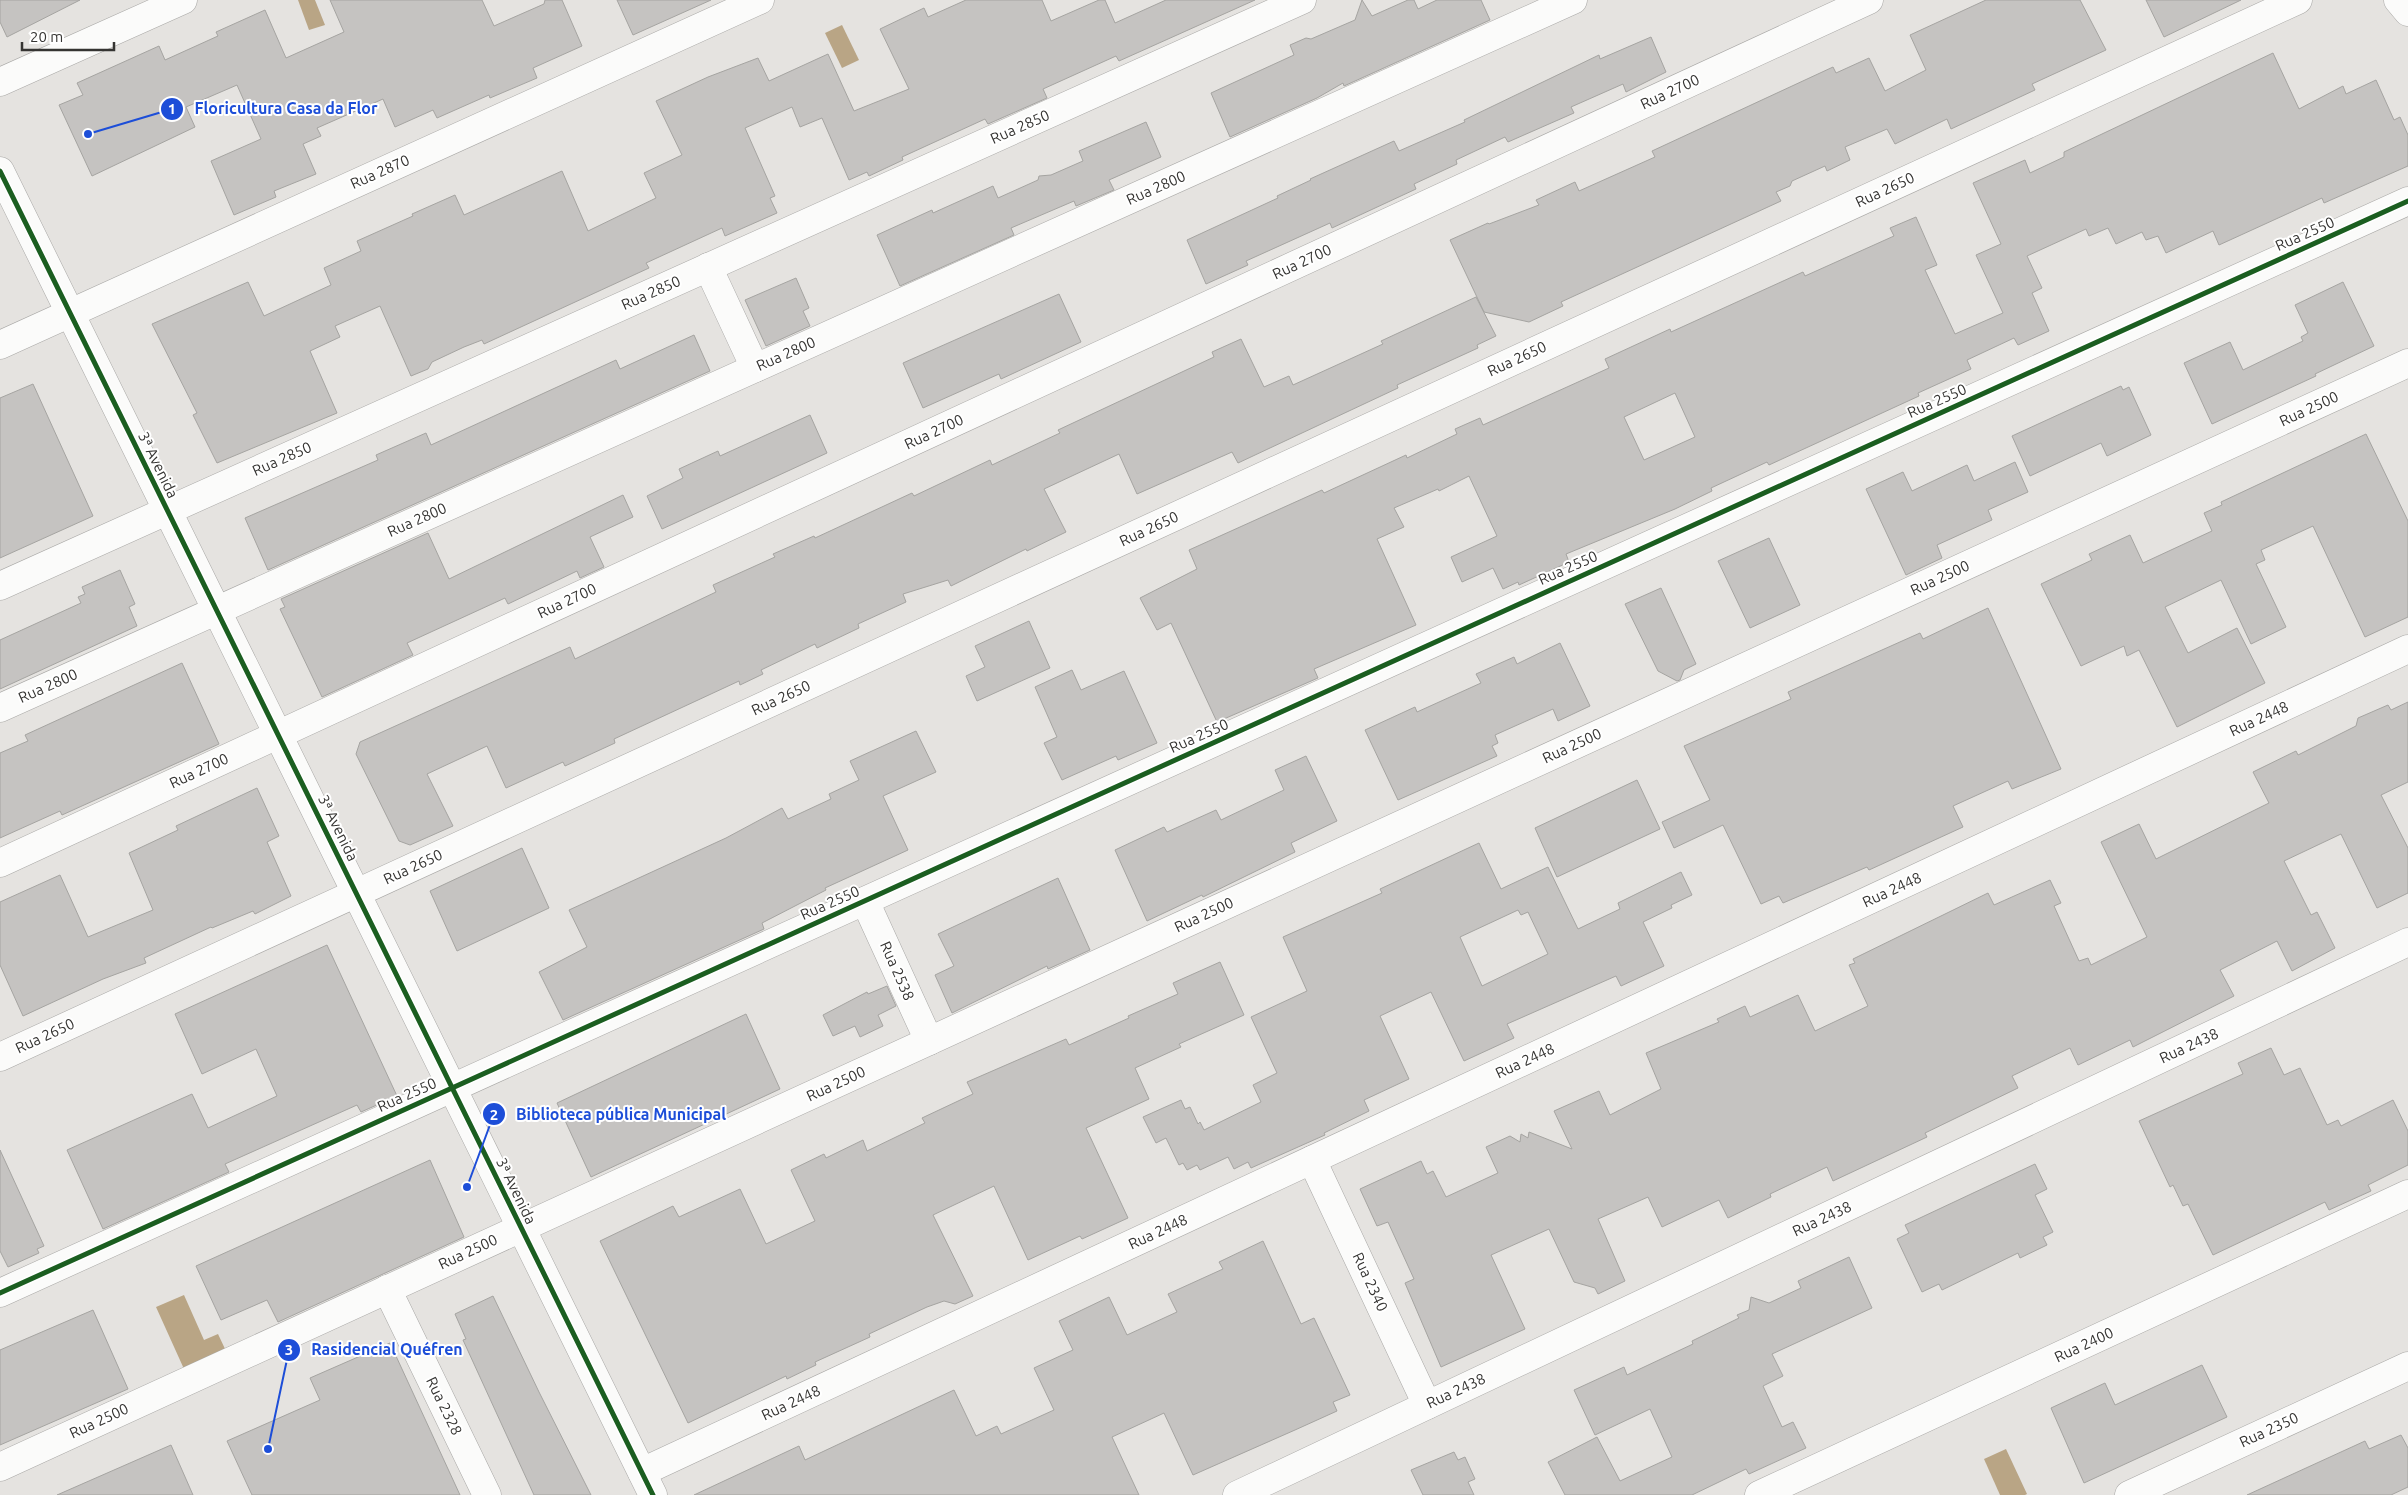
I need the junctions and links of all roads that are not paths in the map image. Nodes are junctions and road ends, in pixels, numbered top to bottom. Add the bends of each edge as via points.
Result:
1 (183, 0) edge
2 (760, 0) edge
3 (1302, 0) edge
4 (1573, 0) edge
5 (1869, 0) edge
6 (2298, 0) edge
7 (2398, 0) edge
8 (2408, 12) edge
9 (0, 82) edge
10 (0, 171) edge
11 (2408, 201) edge
12 (708, 267) junction
13 (70, 313) junction
14 (0, 344) edge
15 (2408, 363) edge
16 (755, 368) junction
17 (167, 511) junction
18 (0, 586) edge
19 (216, 610) junction
20 (2408, 649) edge
21 (0, 708) edge
22 (278, 735) junction
23 (0, 863) edge
24 (356, 893) junction
25 (865, 901) junction
26 (2408, 942) edge
27 (928, 1041) junction
28 (0, 1057) edge
29 (452, 1088) junction
30 (1312, 1160) junction
31 (2408, 1194) edge
32 (521, 1228) junction
33 (388, 1289) junction
34 (0, 1293) edge
35 (2408, 1366) edge
36 (1427, 1405) junction
37 (0, 1467) edge
38 (648, 1484) edge
39 (487, 1495) edge
40 (1237, 1495) edge
41 (1759, 1495) edge
42 (2129, 1495) edge

1 - 9 street
2 - 13 street, Rua 2870
3 - 12 street, Rua 2850
4 - 16 street, Rua 2800
5 - 22 street, Rua 2700
6 - 24 street, Rua 2650
7 - 8 street
10 - 13 street, 3ª Avenida
11 - 25 street, Rua 2550
12 - 16 street
12 - 17 street, Rua 2850
13 - 14 street, Rua 2870
13 - 17 street, 3ª Avenida
15 - 27 street, Rua 2500
16 - 19 street, Rua 2800
17 - 18 street, Rua 2850
17 - 19 street, 3ª Avenida
19 - 21 street, Rua 2800
19 - 22 street, 3ª Avenida
20 - 30 street, Rua 2448
22 - 23 street, Rua 2700
22 - 24 street, 3ª Avenida
24 - 28 street, Rua 2650
24 - 29 street, 3ª Avenida
25 - 27 street, Rua 2538
25 - 29 street, Rua 2550
26 - 36 street, Rua 2438
27 - 32 street, Rua 2500
29 - 32 street, 3ª Avenida
29 - 34 street, Rua 2550
30 - 36 street, Rua 2340
30 - 38 street, Rua 2448
31 - 41 street, Rua 2400
32 - 33 street, Rua 2500
32 - 38 street, 3ª Avenida
33 - 37 street, Rua 2500
33 - 39 street, Rua 2328
35 - 42 street, Rua 2350
36 - 40 street, Rua 2438

